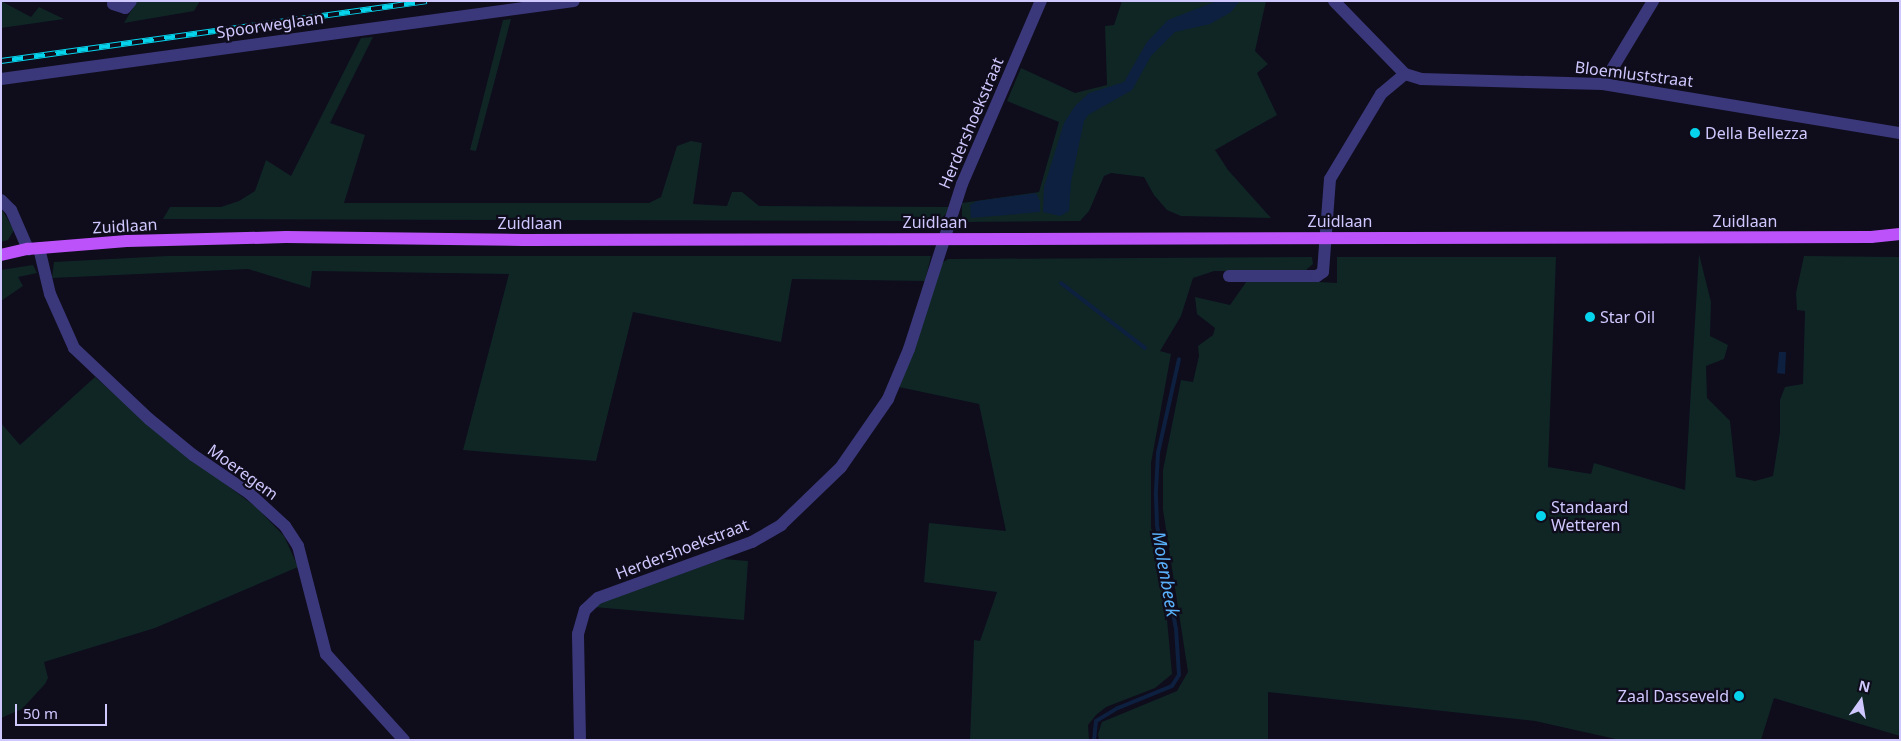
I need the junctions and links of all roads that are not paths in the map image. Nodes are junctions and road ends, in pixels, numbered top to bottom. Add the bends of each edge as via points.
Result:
1 (131, 1) edge
2 (574, 1) edge
3 (1041, 1) edge
4 (1334, 1) edge
5 (1653, 1) edge
6 (113, 4) dead end
7 (1405, 74) junction
8 (1, 80) edge
9 (1603, 84) junction
10 (1900, 133) edge
11 (1, 200) edge
12 (1900, 234) edge
13 (1870, 237) junction
14 (942, 238) junction
15 (1327, 238) junction
16 (1900, 244) edge
17 (33, 248) junction
18 (1, 255) edge
19 (1229, 276) dead end
20 (404, 740) edge
21 (580, 740) edge

1 - 6 street via 125,8
2 - 8 street, Spoorweglaan
3 - 14 street, Herdershoekstraat via 990,115
4 - 7 street
5 - 9 street
7 - 9 street, Bloemluststraat via 1432,81
7 - 15 street via 1381,94 1330,179
9 - 10 street, Bloemluststraat
11 - 17 street, Moeregem via 11,210
12 - 13 main road, Zuidlaan
13 - 15 main road, Zuidlaan
13 - 16 main road, Zuidlaan
14 - 15 main road, Zuidlaan
14 - 17 main road, Zuidlaan via 523,240 286,237 127,240
14 - 21 street, Herdershoekstraat via 912,340 895,384 841,467 781,525 752,542 598,598 585,610 578,634
15 - 19 street via 1322,272 1317,276
17 - 18 main road, Zuidlaan
17 - 20 street, Moeregem via 74,348 149,419 193,456 249,493 285,526 301,554 326,654

